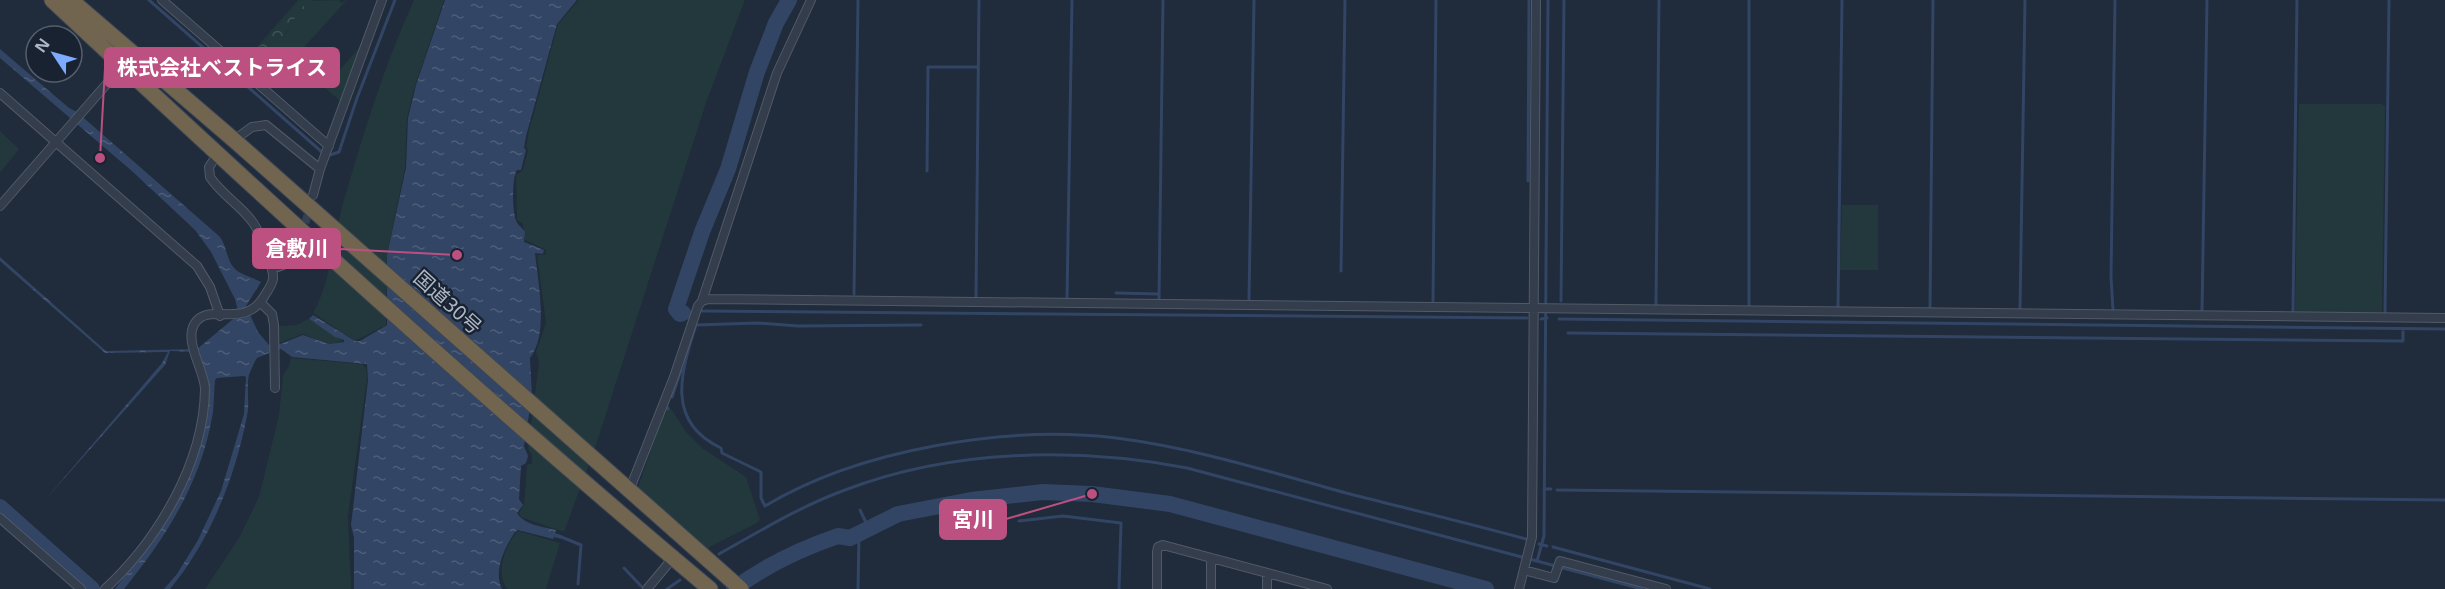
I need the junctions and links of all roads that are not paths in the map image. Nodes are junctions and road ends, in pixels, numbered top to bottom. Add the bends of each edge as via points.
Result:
1 (52, 0) edge
2 (71, 0) edge
3 (162, 0) edge
4 (382, 0) edge
5 (811, 0) edge
6 (1536, 0) edge
7 (133, 54) junction
8 (122, 67) junction
9 (162, 79) junction
10 (0, 93) edge
11 (234, 140) junction
12 (56, 142) junction
13 (327, 151) junction
14 (217, 155) junction
15 (320, 169) junction
16 (313, 195) tunnel mouth
17 (0, 206) edge
18 (298, 230) junction
19 (299, 246) tunnel mouth
20 (272, 268) junction
21 (702, 301) junction
22 (261, 303) junction
23 (1541, 308) junction
24 (220, 316) junction
25 (2445, 318) edge
26 (274, 388) dead end
27 (629, 491) junction
28 (0, 518) edge
29 (673, 558) junction
30 (1211, 558) junction
31 (1524, 571) junction
32 (1267, 573) junction
33 (705, 585) edge
34 (81, 589) edge
35 (105, 589) edge
36 (647, 589) edge
37 (741, 589) edge
38 (1156, 589) edge
39 (1211, 589) edge
40 (1267, 589) edge
41 (1324, 589) edge
42 (1519, 589) edge
43 (1666, 589) edge

1 - 8 highway
2 - 7 highway, 国道30号
3 - 13 street
4 - 13 street
5 - 21 street via 777,73
6 - 23 street
7 - 8 street
7 - 9 highway, 国道30号
8 - 12 street
8 - 14 highway
9 - 11 highway, 国道30号
9 - 14 highway via 220,140 222,148
10 - 12 street
11 - 15 street via 252,126 266,125
11 - 18 highway via 229,147 231,154
11 - 27 highway, 国道30号
12 - 17 street
12 - 24 street via 197,266 210,287
13 - 15 street
14 - 18 highway
14 - 20 street via 209,167 210,177 252,220
15 - 16 street
18 - 29 highway
19 - 20 street via 292,260
20 - 22 street via 273,281
21 - 23 street
21 - 27 street
22 - 24 street via 252,312
22 - 26 street via 272,314 274,325
23 - 25 street
23 - 31 street via 1532,537
24 - 35 street via 206,314 192,328 205,387 200,425 187,469 148,538
27 - 37 highway, 国道30号
28 - 34 street
29 - 33 highway
29 - 36 street
30 - 32 street
30 - 38 street via 1158,547
30 - 39 street
31 - 42 street
31 - 43 street via 1554,578 1560,561
32 - 40 street
32 - 41 street

